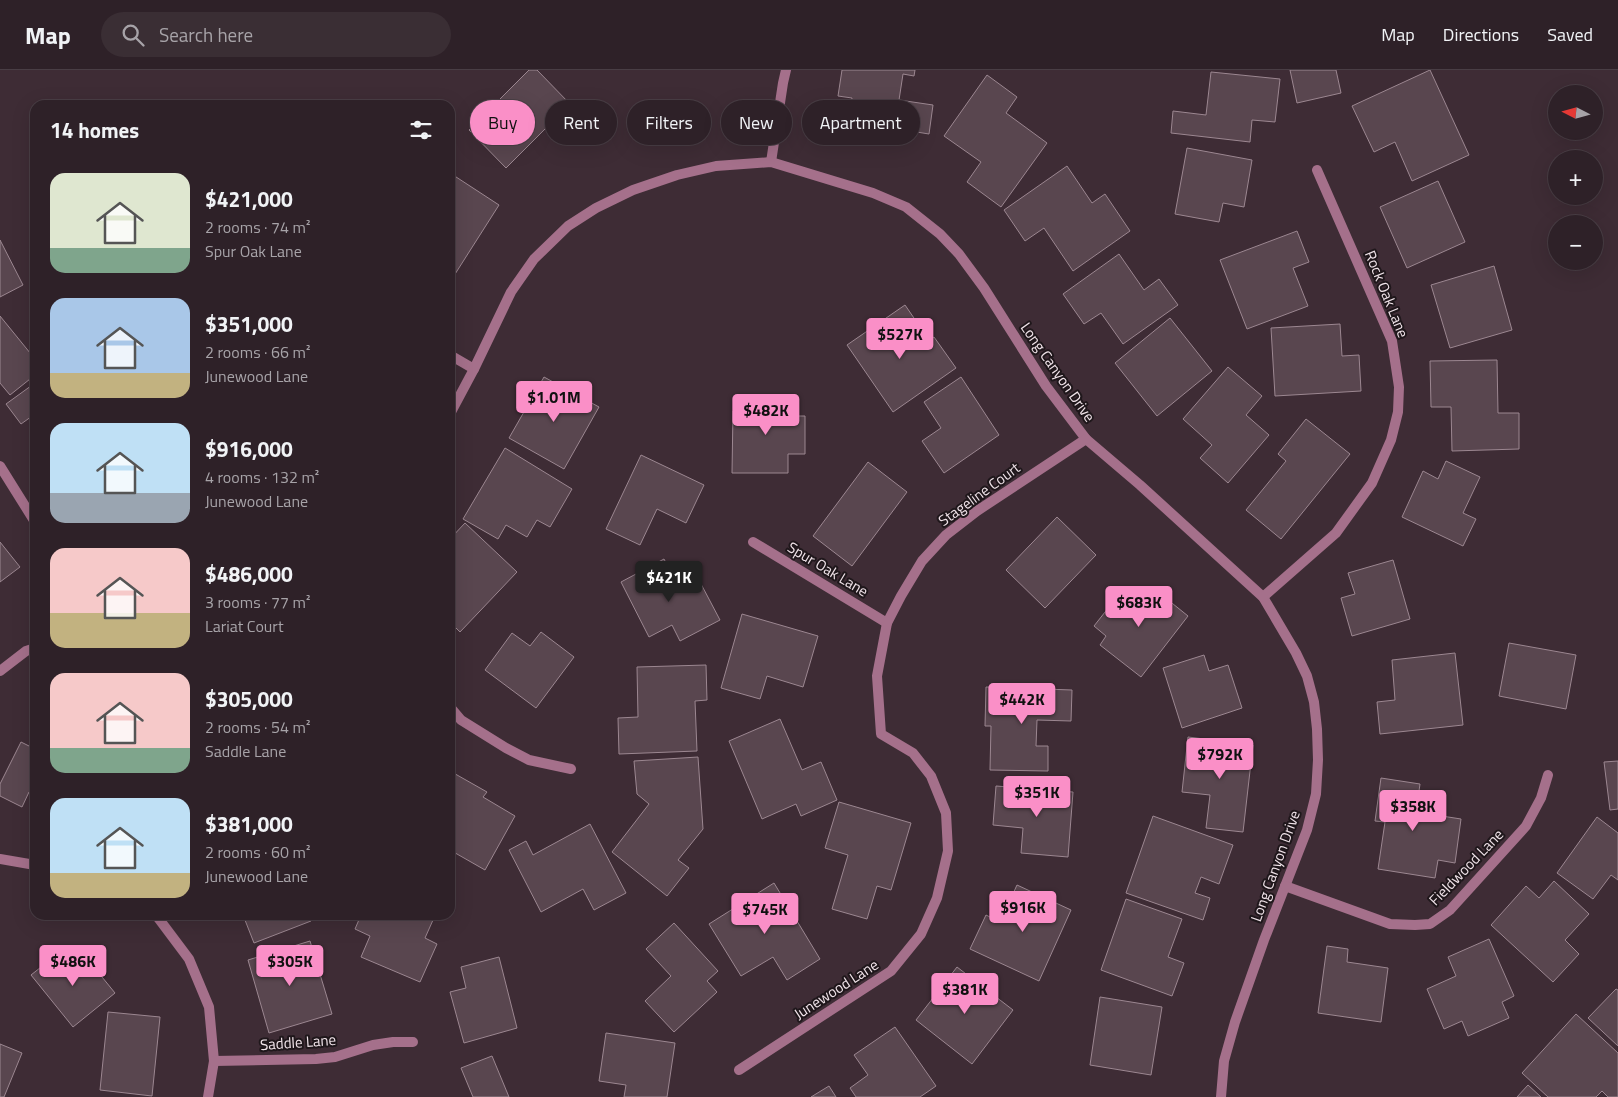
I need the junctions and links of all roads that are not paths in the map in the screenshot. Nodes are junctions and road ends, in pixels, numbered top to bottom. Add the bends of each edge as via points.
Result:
1 (786, 70) edge
2 (771, 162) junction
3 (1317, 170) dead end
4 (455, 358) edge
5 (474, 369) junction
6 (455, 405) edge
7 (1086, 439) junction
8 (0, 466) edge
9 (30, 514) edge
10 (753, 542) dead end
11 (1263, 597) junction
12 (887, 623) junction
13 (30, 650) edge
14 (0, 671) edge
15 (455, 714) edge
16 (881, 734) joint
17 (571, 769) dead end
18 (1548, 774) dead end
19 (0, 859) edge
20 (30, 864) edge
21 (1286, 886) junction
22 (160, 920) edge
23 (413, 1042) dead end
24 (214, 1061) junction
25 (739, 1070) dead end
26 (208, 1097) edge
27 (1221, 1097) edge

1 - 2 street
2 - 5 street, Long Canyon Drive via 716,166 678,175 632,190 568,226 534,259 511,292
2 - 7 street, Long Canyon Drive via 873,193 906,207 940,234 984,288 1046,386
3 - 11 street, Rock Oak Lane via 1392,341 1399,387 1398,412 1391,440 1372,483 1336,533
4 - 5 street
5 - 6 street, Long Canyon Drive
7 - 11 street, Long Canyon Drive
7 - 12 street, Stageline Court via 946,535 922,561
8 - 9 street
10 - 12 street, Spur Oak Lane
11 - 21 street, Long Canyon Drive via 1307,676 1317,729 1316,794 1307,830
12 - 16 street, Stageline Court via 877,676
13 - 14 street
15 - 17 street via 460,720 529,760
16 - 25 street, Junewood Lane via 913,753 931,776 946,813 948,851 937,898 921,934 891,971
18 - 21 street, Fieldwood Lane via 1541,798 1526,826 1450,910 1430,924 1390,924
19 - 20 street
21 - 27 street, Long Canyon Drive via 1250,976 1233,1030 1224,1061
22 - 24 street via 189,959 209,1007
23 - 24 street, Saddle Lane via 373,1045 335,1057 316,1059
24 - 26 street

